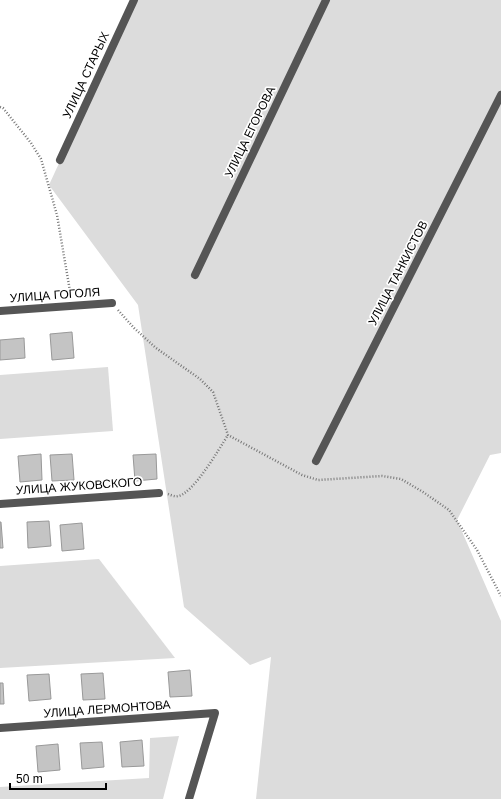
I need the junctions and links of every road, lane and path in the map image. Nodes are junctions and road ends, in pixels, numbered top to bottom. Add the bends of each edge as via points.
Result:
1 (134, 0) edge
2 (326, 0) edge
3 (501, 95) edge
4 (0, 107) edge
5 (60, 160) dead end
6 (195, 275) dead end
7 (112, 303) dead end
8 (72, 306) junction
9 (0, 311) edge
10 (228, 435) dead end
11 (316, 461) dead end
12 (159, 493) joint
13 (0, 504) edge
14 (0, 728) edge
15 (189, 799) edge

1 - 5 street, УЛИЦА СТАРЫХ
2 - 6 street, УЛИЦА ЕГОРОВА
3 - 11 street, УЛИЦА ТАНКИСТОВ
4 - 8 path via 31,143 41,159 57,215
7 - 8 street, УЛИЦА ГОГОЛЯ
8 - 9 street, УЛИЦА ГОГОЛЯ
10 - 12 path via 189,490 178,496
12 - 13 street, УЛИЦА ЖУКОВСКОГО
14 - 15 street, УЛИЦА ЛЕРМОНТОВА via 215,713

